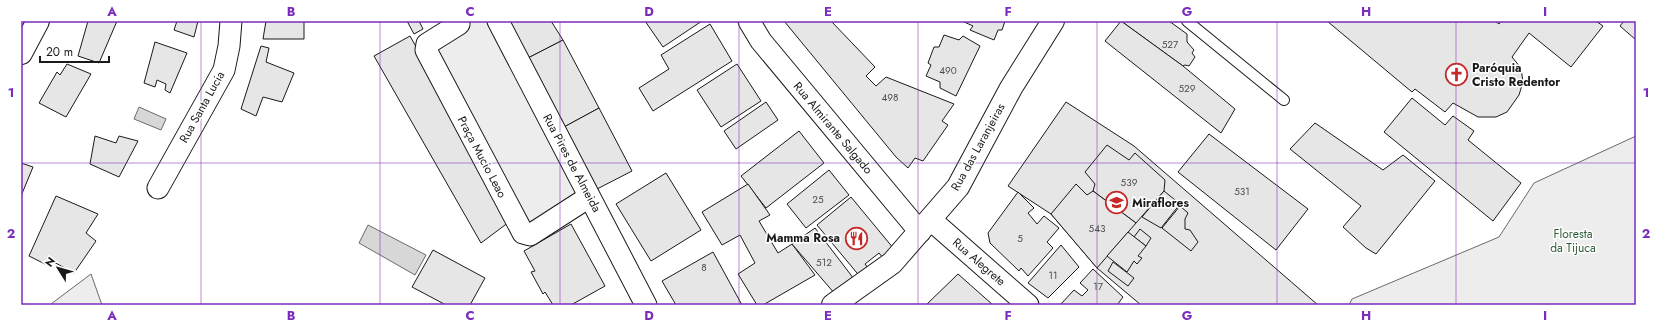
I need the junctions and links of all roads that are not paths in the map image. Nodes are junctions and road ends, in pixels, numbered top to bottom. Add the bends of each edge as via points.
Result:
1 (38, 21) edge
2 (231, 21) edge
3 (498, 21) edge
4 (749, 21) edge
5 (1053, 21) edge
6 (1187, 21) edge
7 (460, 22) edge
8 (21, 53) edge
9 (1284, 100) dead end
10 (158, 188) dead end
11 (589, 197) junction
12 (926, 226) junction
13 (646, 305) edge
14 (833, 305) edge
15 (1028, 305) edge

1 - 8 main road
2 - 10 street, Rua Santa Lucia via 224,70
3 - 11 street, Rua Pires de Almeida
4 - 12 street, Rua Almirante Salgado via 761,41
5 - 12 main road, Rua das Laranjeiras via 1011,88 958,187
6 - 9 lane
7 - 11 street, Praça Mucio Leao via 427,44 426,50 523,233 530,235
11 - 13 street, Rua Pires de Almeida
12 - 14 main road, Rua das Laranjeiras via 892,263
12 - 15 street, Rua Alegrete

